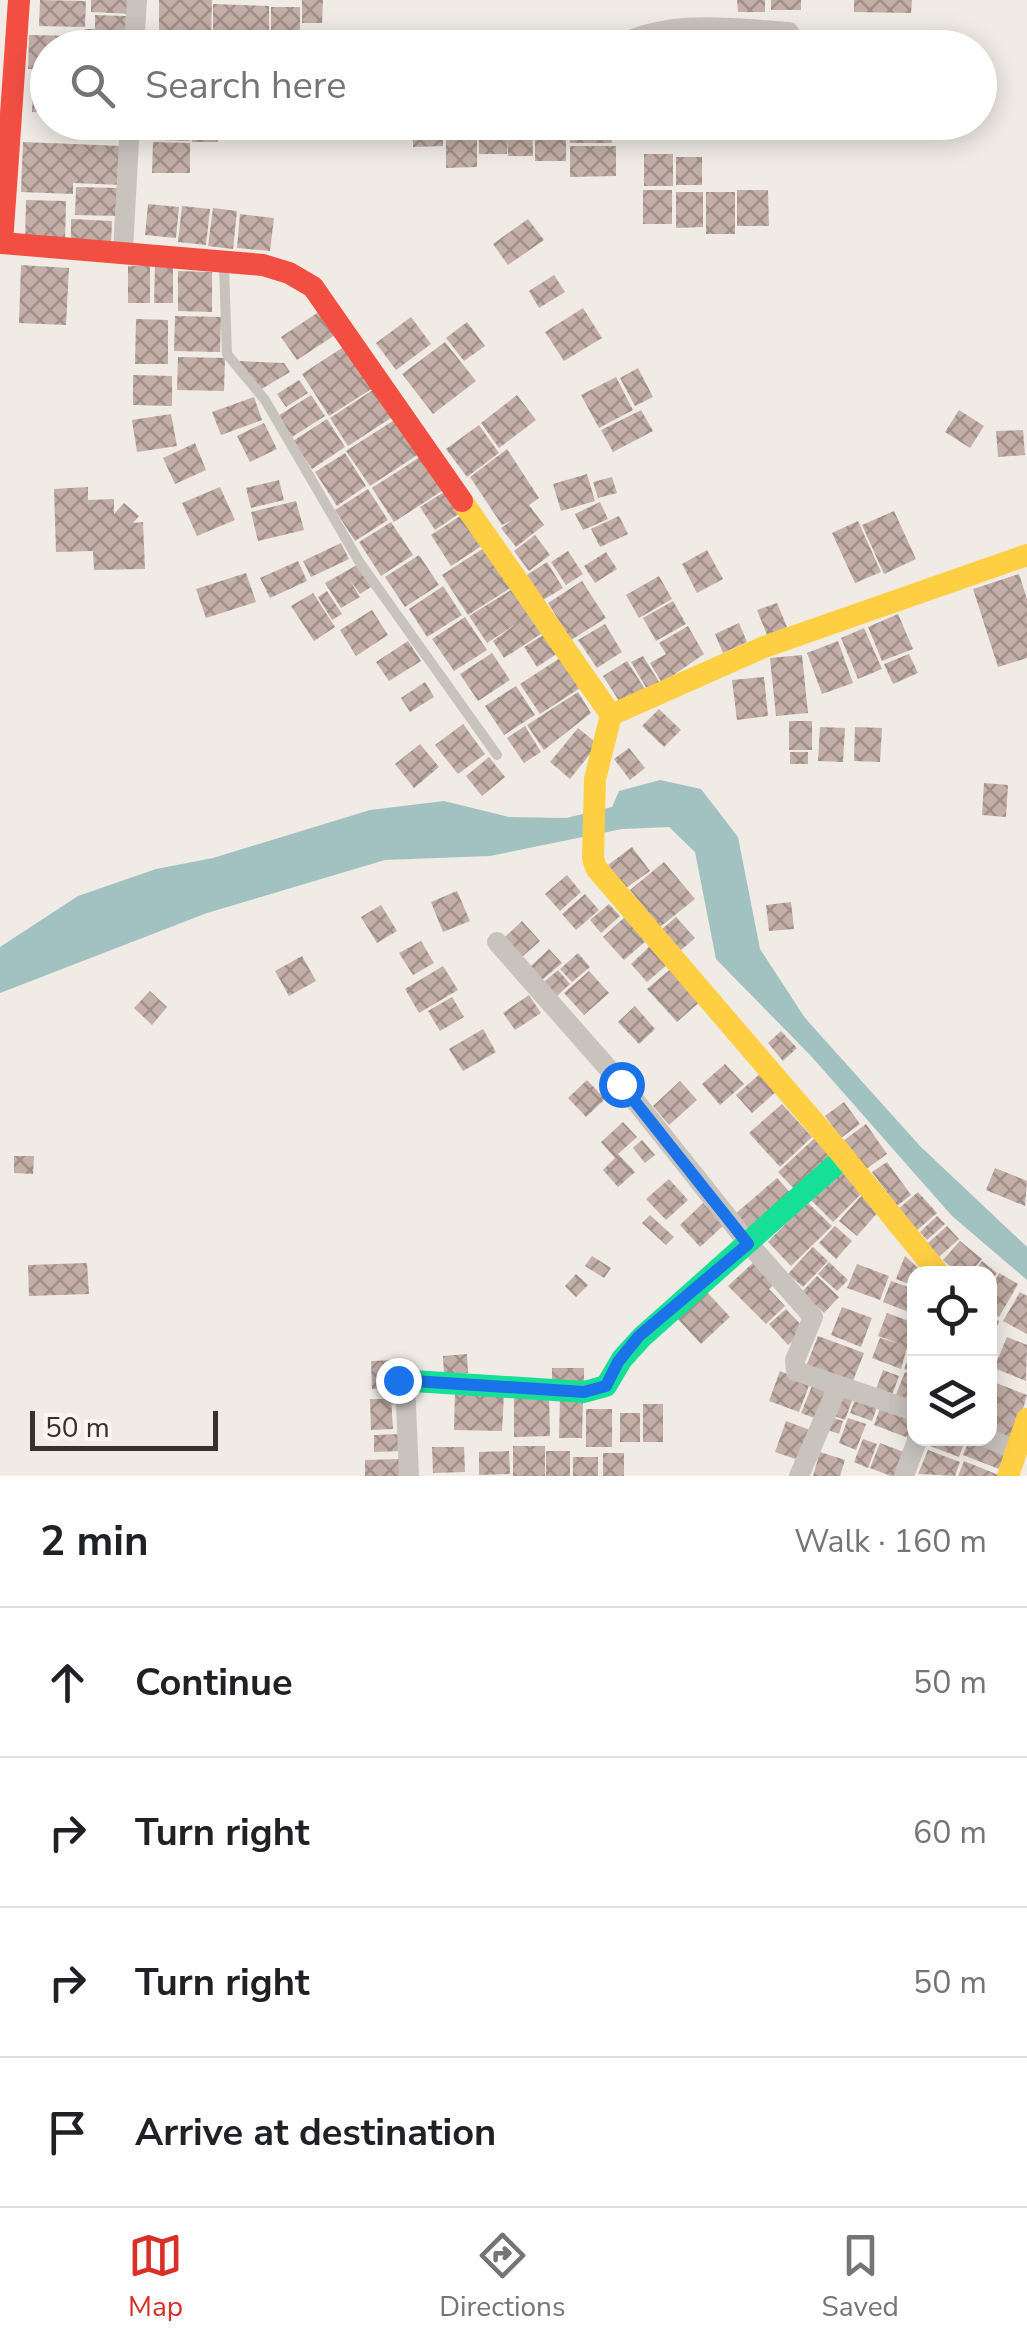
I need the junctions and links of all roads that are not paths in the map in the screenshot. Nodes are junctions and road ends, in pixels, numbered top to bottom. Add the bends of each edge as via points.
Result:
1 (19, 0) edge
2 (137, 0) edge
3 (135, 30) edge
4 (654, 30) edge
5 (757, 30) edge
6 (129, 140) edge
7 (1, 243) edge
8 (123, 251) junction
9 (224, 260) junction
10 (1027, 554) edge
11 (611, 715) junction
12 (498, 754) dead end
13 (497, 942) dead end
14 (844, 1157) junction
15 (748, 1244) junction
16 (932, 1266) edge
17 (402, 1381) joint
18 (838, 1386) junction
19 (907, 1409) edge
20 (1027, 1419) edge
21 (997, 1442) edge
22 (915, 1446) edge
23 (1016, 1450) junction
24 (409, 1476) edge
25 (798, 1476) edge
26 (904, 1476) edge
27 (1008, 1476) edge

1 - 7 street
2 - 3 street
4 - 5 street
6 - 8 street
7 - 8 street
8 - 9 street
9 - 11 street via 263,264 313,287
9 - 12 lane via 227,354 265,400 360,563
10 - 11 street via 779,640
11 - 14 street via 594,778 596,868
13 - 15 street
14 - 15 street
14 - 16 street
15 - 17 street via 639,1336 597,1390
15 - 18 street via 813,1318 794,1360 796,1371
17 - 24 street
18 - 19 street
18 - 25 street
20 - 23 street
21 - 23 street
22 - 26 street
23 - 27 street

